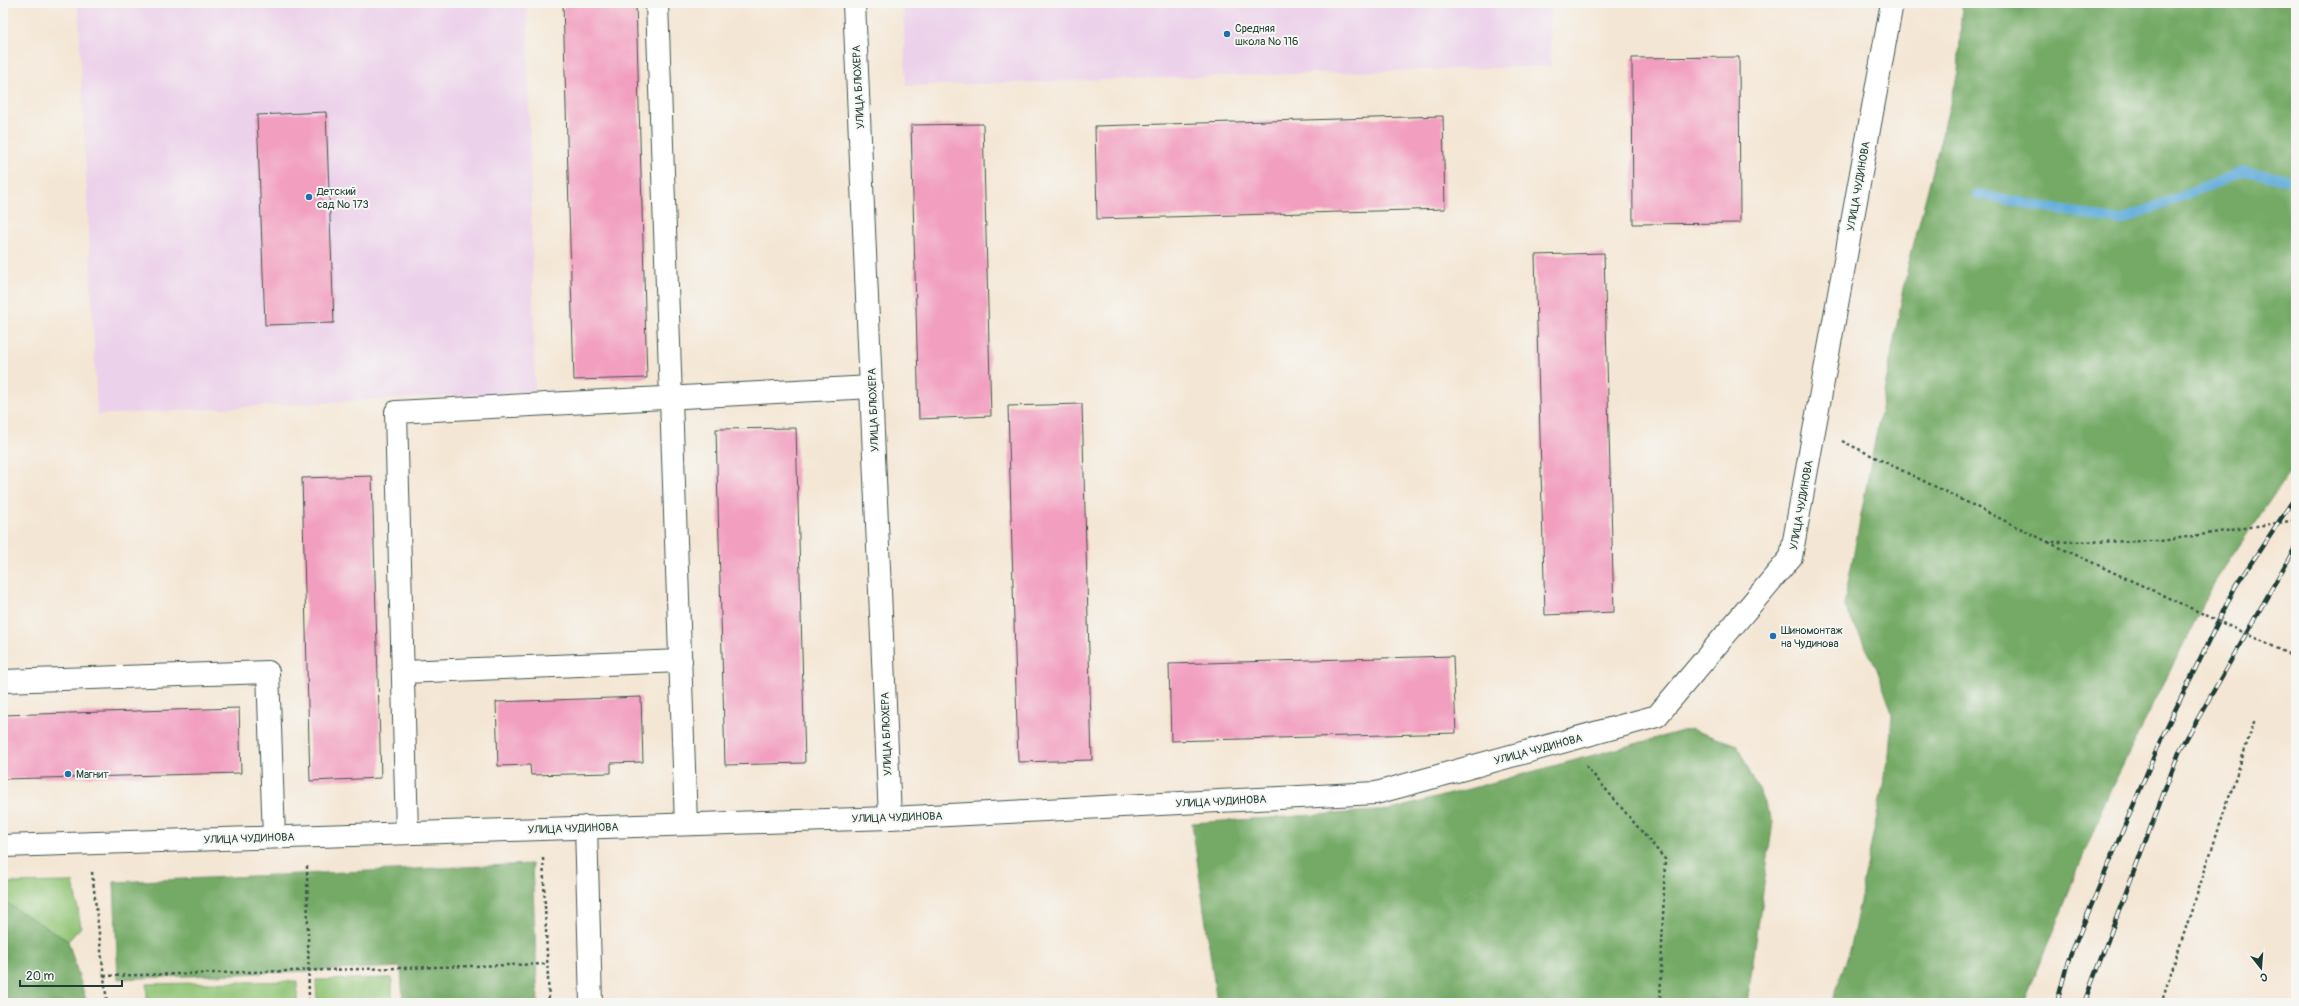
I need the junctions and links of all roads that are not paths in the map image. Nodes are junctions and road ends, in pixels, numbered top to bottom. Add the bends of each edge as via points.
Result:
1 (657, 3) edge
2 (854, 3) edge
3 (1892, 3) edge
4 (872, 386) junction
5 (671, 397) junction
6 (681, 660) junction
7 (403, 672) junction
8 (3, 681) edge
9 (890, 818) junction
10 (686, 824) junction
11 (586, 827) junction
12 (407, 833) junction
13 (274, 838) junction
14 (3, 846) edge
15 (591, 1003) edge

1 - 5 street
2 - 4 street, УЛИЦА БЛЮХЕРА
3 - 9 street, УЛИЦА ЧУДИНОВА via 1792,557 1657,716 1376,793
4 - 5 street
4 - 9 street, УЛИЦА БЛЮХЕРА
5 - 6 street
5 - 7 street via 396,412
6 - 7 street
6 - 10 street
7 - 12 street
8 - 13 street via 268,672
9 - 10 street, УЛИЦА ЧУДИНОВА
10 - 11 street, УЛИЦА ЧУДИНОВА
11 - 12 street, УЛИЦА ЧУДИНОВА
11 - 15 street
12 - 13 street, УЛИЦА ЧУДИНОВА
13 - 14 street, УЛИЦА ЧУДИНОВА

